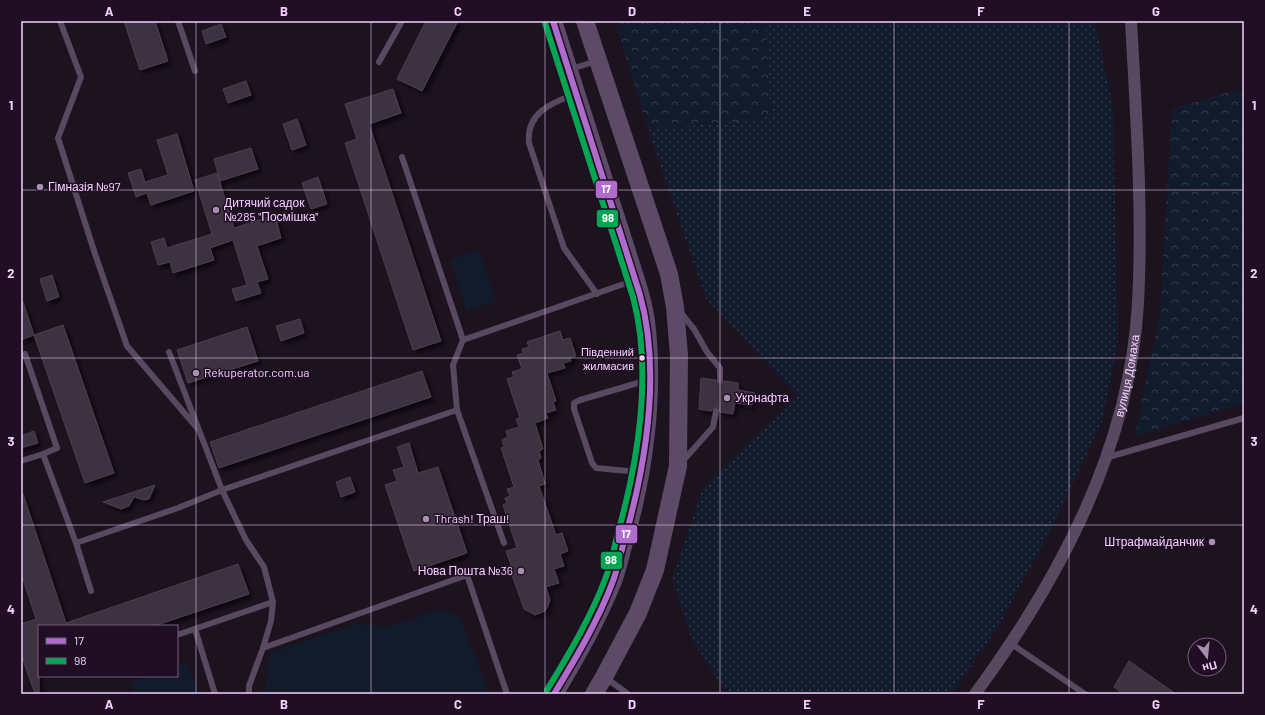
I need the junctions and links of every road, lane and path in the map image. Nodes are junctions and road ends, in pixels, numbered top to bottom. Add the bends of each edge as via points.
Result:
1 (60, 21) edge
2 (178, 21) edge
3 (402, 21) edge
4 (553, 21) edge
5 (585, 21) edge
6 (1131, 21) edge
7 (598, 60) junction
8 (379, 62) dead end
9 (569, 70) junction
10 (194, 71) dead end
11 (575, 94) junction
12 (402, 157) dead end
13 (636, 280) junction
14 (597, 294) junction
15 (675, 306) junction
16 (463, 340) junction
17 (170, 352) dead end
18 (21, 356) edge
19 (648, 380) junction
20 (720, 380) dead end
21 (457, 410) junction
22 (716, 411) dead end
23 (1244, 418) edge
24 (198, 429) junction
25 (43, 454) junction
26 (1105, 458) junction
27 (21, 461) edge
28 (678, 466) junction
29 (640, 472) junction
30 (222, 490) junction
31 (76, 543) junction
32 (504, 543) dead end
33 (92, 591) dead end
34 (273, 602) junction
35 (195, 629) junction
36 (178, 635) edge
37 (1010, 643) junction
38 (263, 648) junction
39 (604, 677) junction
40 (215, 694) edge
41 (249, 694) edge
42 (507, 694) edge
43 (554, 694) edge
44 (594, 694) edge
45 (628, 694) edge
46 (975, 694) edge
47 (1085, 694) edge

1 - 24 lane via 81,77 58,138 100,268 127,346
2 - 10 lane
3 - 8 lane
4 - 9 street
5 - 7 street
6 - 26 street, вулиця Домаха via 1141,199 1138,305 1131,358 1117,424
7 - 9 lane
7 - 15 street via 669,274
9 - 11 street
11 - 13 street
11 - 14 lane via 542,109 535,117 528,135 564,248
12 - 16 lane
13 - 14 lane
13 - 19 street via 646,320
14 - 16 lane
15 - 20 lane via 720,368
15 - 28 street via 680,355
16 - 21 lane via 452,365
17 - 24 lane
18 - 25 lane via 25,354 57,448
19 - 29 street
19 - 29 lane via 574,403 578,422 596,468
21 - 30 lane
21 - 32 lane
22 - 28 lane via 713,427
23 - 26 lane
24 - 30 lane
25 - 27 lane
25 - 31 lane
26 - 37 street, вулиця Домаха via 1085,512 1068,547
28 - 39 street via 655,570 638,613
29 - 43 street via 635,502 614,580 594,624
30 - 31 lane
30 - 34 lane via 246,540 264,567
31 - 33 lane
34 - 35 lane
34 - 38 lane
35 - 36 lane
35 - 40 lane
37 - 46 street, вулиця Домаха
37 - 47 lane
38 - 41 lane via 249,686
38 - 42 lane via 467,575
39 - 44 street
39 - 45 lane

